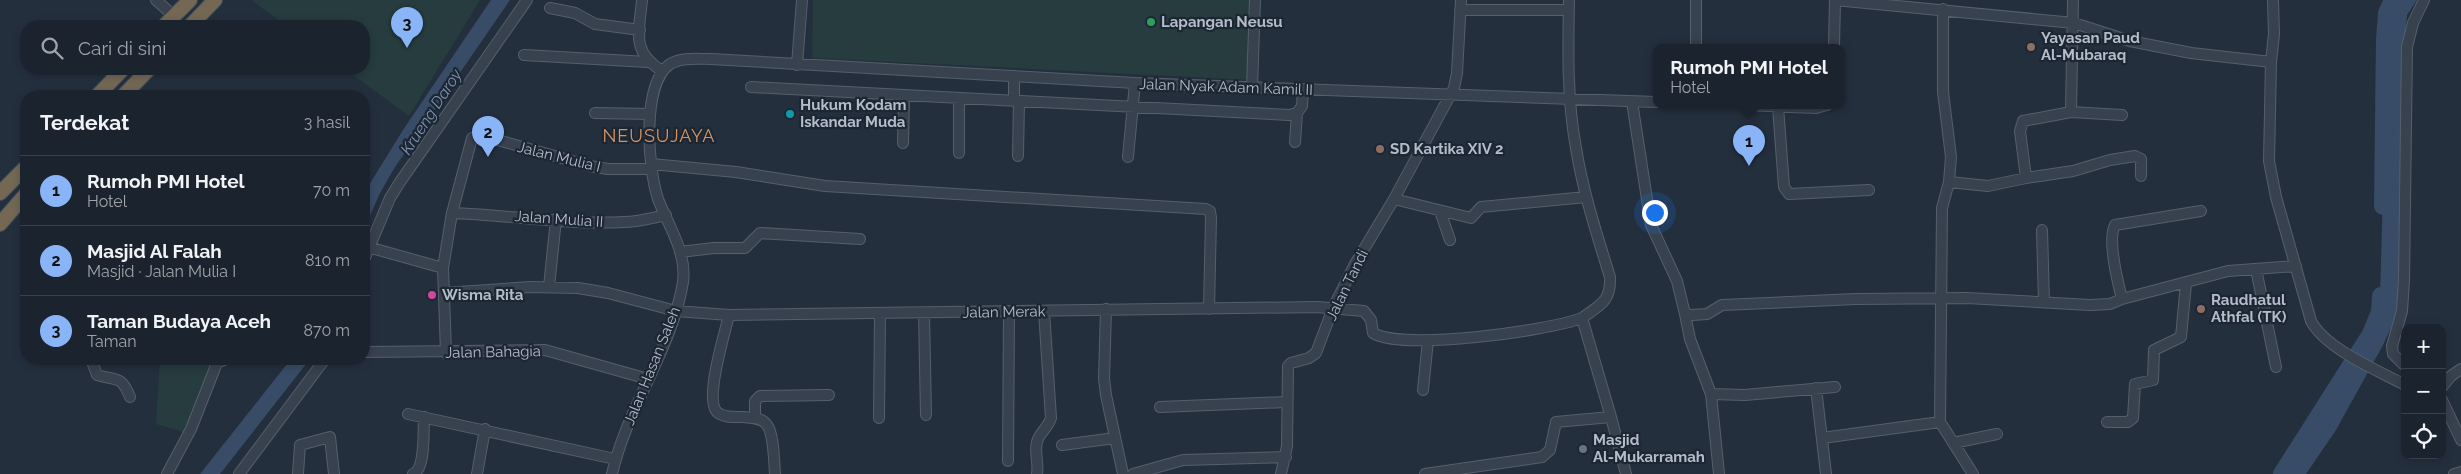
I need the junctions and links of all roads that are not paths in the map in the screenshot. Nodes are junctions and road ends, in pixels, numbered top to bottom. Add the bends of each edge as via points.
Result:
1 (156, 0) edge
2 (190, 0) edge
3 (216, 0) edge
4 (527, 0) edge
5 (642, 0) edge
6 (802, 0) edge
7 (1255, 0) edge
8 (1696, 0) edge
9 (1835, 0) edge
10 (2073, 0) edge
11 (2273, 0) edge
12 (2424, 0) edge
13 (1924, 3) edge
14 (1460, 5) edge
15 (1516, 5) edge
16 (1569, 5) edge
17 (550, 8) dead end
18 (1943, 9) junction
19 (174, 16) junction
20 (170, 20) edge
21 (196, 20) edge
22 (2074, 23) junction
23 (640, 30) junction
24 (1696, 44) edge
25 (1834, 44) edge
26 (524, 55) dead end
27 (648, 62) junction
28 (2271, 62) junction
29 (797, 65) junction
30 (662, 71) junction
31 (117, 75) edge
32 (144, 75) edge
33 (1014, 77) junction
34 (1135, 83) junction
35 (751, 87) dead end
36 (1252, 88) junction
37 (103, 90) edge
38 (129, 90) edge
39 (1303, 91) junction
40 (904, 95) junction
41 (1450, 95) junction
42 (959, 98) junction
43 (1570, 100) junction
44 (1016, 101) junction
45 (1632, 102) junction
46 (1653, 102) edge
47 (1133, 109) junction
48 (1778, 109) edge
49 (595, 112) dead end
50 (2071, 112) junction
51 (1298, 113) junction
52 (650, 114) junction
53 (2122, 115) dead end
54 (1295, 142) dead end
55 (903, 143) dead end
56 (959, 153) dead end
57 (1018, 156) dead end
58 (1128, 157) dead end
59 (651, 166) junction
60 (20, 173) edge
61 (2141, 176) dead end
62 (2026, 178) junction
63 (1949, 182) junction
64 (1869, 190) dead end
65 (0, 193) edge
66 (1586, 197) junction
67 (1394, 199) junction
68 (20, 201) edge
69 (1440, 211) junction
70 (2200, 212) dead end
71 (452, 213) junction
72 (666, 216) junction
73 (556, 219) junction
74 (0, 224) edge
75 (2042, 230) dead end
76 (860, 239) dead end
77 (1450, 240) dead end
78 (370, 243) edge
79 (370, 248) edge
80 (680, 252) junction
81 (2296, 266) junction
82 (444, 268) junction
83 (2256, 269) junction
84 (2186, 283) junction
85 (549, 286) junction
86 (444, 293) junction
87 (2122, 299) junction
88 (1939, 300) junction
89 (2044, 301) junction
90 (1333, 308) junction
91 (1106, 309) junction
92 (1209, 309) junction
93 (676, 311) junction
94 (1009, 311) junction
95 (1044, 311) junction
96 (880, 314) junction
97 (924, 314) junction
98 (1685, 314) junction
99 (729, 315) junction
100 (1582, 318) junction
101 (1428, 340) junction
102 (370, 352) edge
103 (446, 353) junction
104 (2401, 362) edge
105 (93, 365) edge
106 (217, 365) edge
107 (321, 365) edge
108 (2276, 367) dead end
109 (2461, 369) edge
110 (648, 379) junction
111 (2446, 382) edge
112 (2401, 383) edge
113 (1835, 387) dead end
114 (1816, 388) junction
115 (1423, 390) dead end
116 (1711, 394) junction
117 (829, 395) dead end
118 (130, 397) dead end
119 (1286, 402) junction
120 (1160, 407) dead end
121 (2446, 408) edge
122 (408, 414) dead end
123 (926, 415) dead end
124 (424, 417) junction
125 (1611, 417) junction
126 (755, 418) junction
127 (879, 418) dead end
128 (1940, 422) junction
129 (2107, 422) dead end
130 (484, 429) junction
131 (1996, 434) dead end
132 (1115, 438) junction
133 (1822, 438) junction
134 (2461, 440) edge
135 (1953, 443) junction
136 (1062, 446) dead end
137 (1286, 457) junction
138 (615, 459) junction
139 (1008, 461) dead end
140 (2461, 472) edge
141 (167, 474) edge
142 (239, 474) edge
143 (298, 474) edge
144 (334, 474) edge
145 (413, 474) edge
146 (476, 474) edge
147 (612, 474) edge
148 (775, 474) edge
149 (1037, 474) edge
150 (1123, 474) edge
151 (1132, 474) edge
152 (1281, 474) edge
153 (1425, 474) edge
154 (1626, 474) edge
155 (1719, 474) edge
156 (1826, 474) edge
157 (1973, 474) edge
158 (2454, 474) edge

1 - 19 street
2 - 19 highway
3 - 21 highway
4 - 78 street via 400,182
5 - 23 street
6 - 29 street
7 - 36 street
8 - 24 street
9 - 13 street
9 - 25 street
10 - 22 street
11 - 28 street
12 - 104 street via 2413,23 2407,47 2404,280 2402,311 2392,346 2392,354
13 - 18 street
14 - 15 street
14 - 41 street, Jalan Tandi via 1457,73
15 - 16 street
16 - 43 street
17 - 23 street via 575,13 595,24
18 - 22 street
18 - 63 street via 1943,92 1951,158
19 - 20 highway
22 - 28 street via 2130,41 2191,53
22 - 50 street via 2070,65
23 - 27 street via 640,46
26 - 27 street
27 - 30 street
28 - 81 street via 2270,161 2276,197
29 - 30 street via 683,60 671,63
29 - 33 street, Jalan Nyak Adam Kamil II
30 - 52 street, Jalan Hasan Saleh via 655,86
31 - 37 highway
32 - 38 highway
33 - 34 street, Jalan Nyak Adam Kamil II
33 - 44 street
34 - 36 street, Jalan Nyak Adam Kamil II
34 - 47 street
35 - 40 street
36 - 39 street, Jalan Nyak Adam Kamil II
39 - 41 street, Jalan Nyak Adam Kamil II
39 - 51 street
40 - 42 street
40 - 55 street
41 - 43 street, Jalan Nyak Adam Kamil II
41 - 67 street, Jalan Tandi
42 - 44 street
42 - 56 street
43 - 45 street, Jalan Nyak Adam Kamil II
43 - 66 street
44 - 47 street
44 - 57 street
45 - 46 street, Jalan Nyak Adam Kamil II
45 - 98 street via 1651,226 1677,281
47 - 51 street
47 - 58 street
48 - 64 street via 1784,187 1789,194
49 - 52 street
50 - 53 street
50 - 62 street via 2022,123 2020,131
51 - 54 street
52 - 59 street, Jalan Hasan Saleh
59 - 71 street, Jalan Mulia I via 608,169 480,136 470,140
59 - 72 street, Jalan Hasan Saleh
59 - 92 street, Jalan Mulia I via 736,172 825,186 1206,209 1210,211 1211,218
60 - 65 highway
61 - 62 street via 2141,159 2135,156
62 - 63 street via 1988,186
63 - 88 street via 1942,208
66 - 69 street via 1481,207 1471,218
66 - 100 street via 1611,289 1608,297
67 - 69 street
67 - 90 street, Jalan Tandi
68 - 74 highway
69 - 77 street
70 - 87 street via 2115,225 2116,264
71 - 73 street, Jalan Mulia II
71 - 82 street
72 - 73 street, Jalan Mulia II via 594,223
72 - 80 street, Jalan Hasan Saleh
73 - 85 street
75 - 89 street
76 - 80 street via 760,233 746,248
79 - 82 street
80 - 93 street, Jalan Hasan Saleh via 683,279
81 - 83 street
81 - 112 street via 2315,328 2340,349
82 - 86 street
83 - 84 street via 2228,271
83 - 108 street
84 - 87 street
84 - 129 street via 2181,336 2154,350 2153,380 2135,384 2133,418 2128,422
85 - 86 street, Jalan Merak
85 - 93 street, Jalan Merak via 608,293
86 - 103 street
87 - 89 street via 2104,304
88 - 89 street
88 - 98 street via 1795,300 1722,305 1707,314
88 - 128 street
90 - 92 street, Jalan Merak
90 - 101 street, Jalan Merak via 1368,313 1373,334 1381,338
90 - 119 street, Jalan Tandi via 1316,353 1288,366
91 - 92 street, Jalan Merak
91 - 95 street, Jalan Merak
91 - 132 street via 1104,379
93 - 99 street, Jalan Merak
93 - 110 street, Jalan Hasan Saleh
94 - 95 street, Jalan Merak
94 - 97 street, Jalan Merak
94 - 139 street
95 - 149 street via 1051,418 1049,426 1037,439
96 - 97 street, Jalan Merak
96 - 99 street, Jalan Merak
96 - 127 street
97 - 123 street
98 - 116 street via 1690,339
99 - 126 street via 712,403 724,416
100 - 101 street via 1528,329
100 - 125 street
101 - 115 street
102 - 103 street, Jalan Bahagia
103 - 110 street, Jalan Bahagia via 545,350
105 - 118 street via 97,375 124,383
106 - 141 street via 191,429
107 - 142 street
109 - 111 street
110 - 138 street, Jalan Hasan Saleh
113 - 114 street
114 - 116 street via 1746,396
114 - 133 street
116 - 155 street
117 - 126 street via 760,396 755,401
119 - 120 street
119 - 137 street, Jalan Tandi
121 - 134 street
122 - 124 street
124 - 130 street
124 - 145 street via 422,465
125 - 153 street via 1556,422 1550,450 1542,457
125 - 154 street
126 - 148 street via 768,426
128 - 133 street
128 - 135 street
130 - 138 street
130 - 146 street
131 - 135 street
132 - 136 street
132 - 150 street
133 - 156 street
135 - 157 street
137 - 151 street via 1184,460
137 - 152 street, Jalan Tandi
138 - 147 street, Jalan Hasan Saleh
140 - 158 street
143 - 144 street via 300,445 330,437

